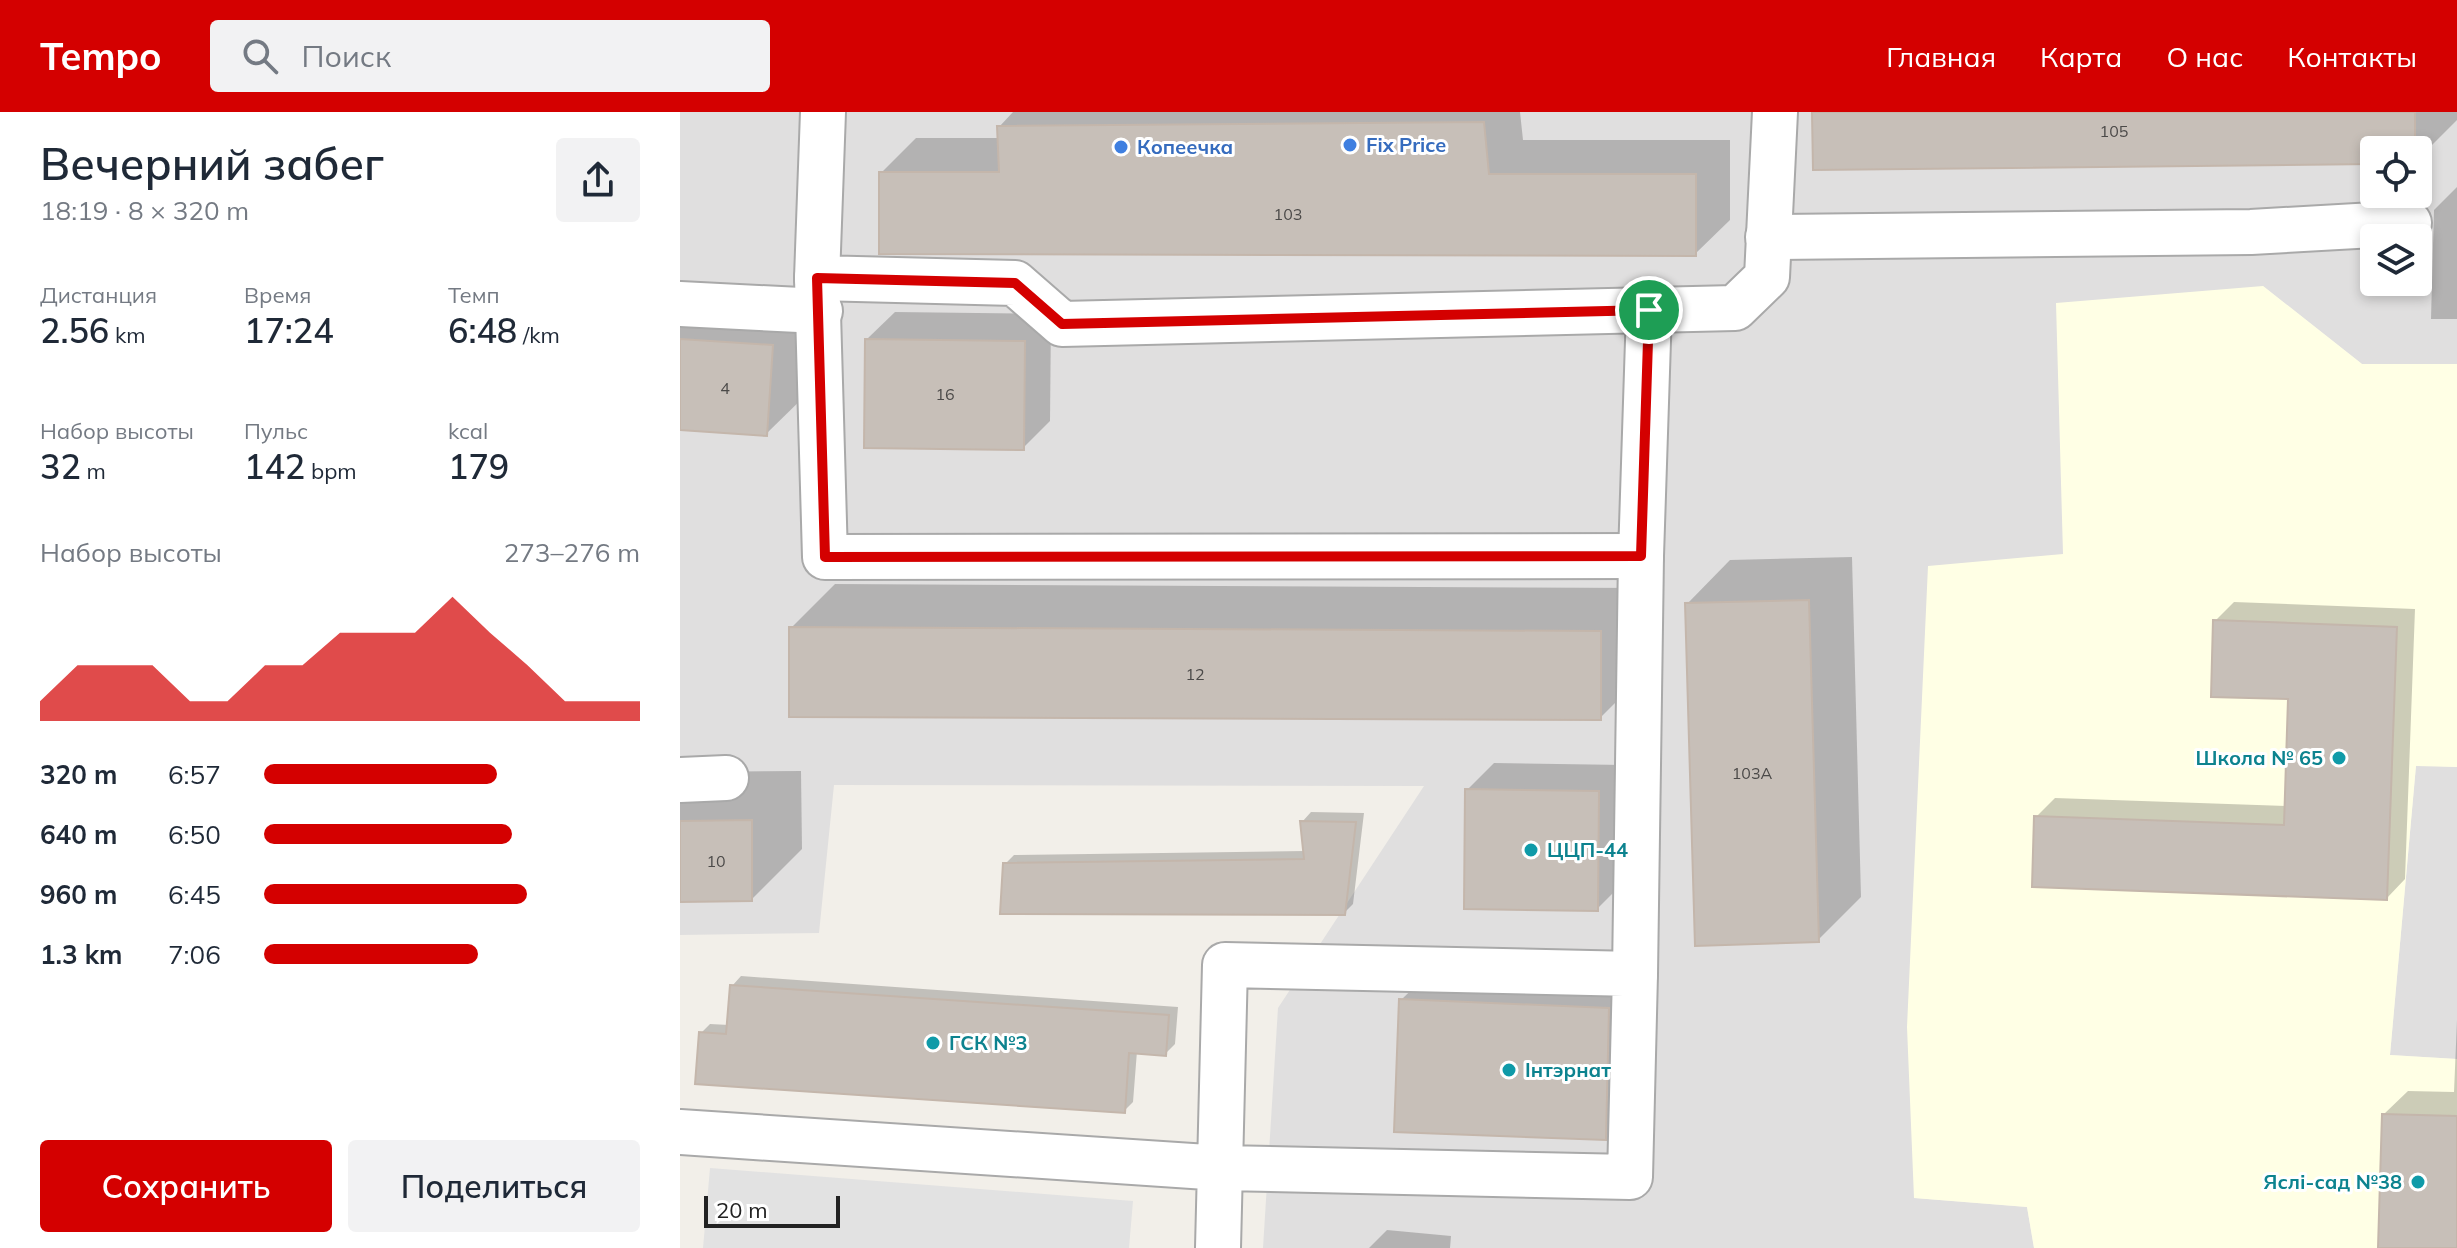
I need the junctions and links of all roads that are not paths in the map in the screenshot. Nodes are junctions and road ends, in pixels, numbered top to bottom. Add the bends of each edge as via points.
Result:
1 (823, 112) edge
2 (1775, 112) edge
3 (2409, 223) dead end
4 (1768, 237) junction
5 (818, 294) junction
6 (680, 304) edge
7 (1649, 310) junction
8 (1641, 556) junction
9 (726, 778) dead end
10 (680, 780) edge
11 (1635, 974) junction
12 (680, 1132) edge
13 (1222, 1168) junction
14 (1218, 1248) edge

1 - 5 lane
2 - 4 lane
3 - 4 lane via 2251,232
4 - 7 lane via 1767,277 1735,308
5 - 6 lane
5 - 7 lane via 1015,283 1062,324
5 - 8 lane via 825,557
7 - 8 lane
8 - 11 lane
9 - 10 lane
11 - 13 lane via 1630,1177
11 - 13 lane via 1225,965
12 - 13 lane
13 - 14 lane

